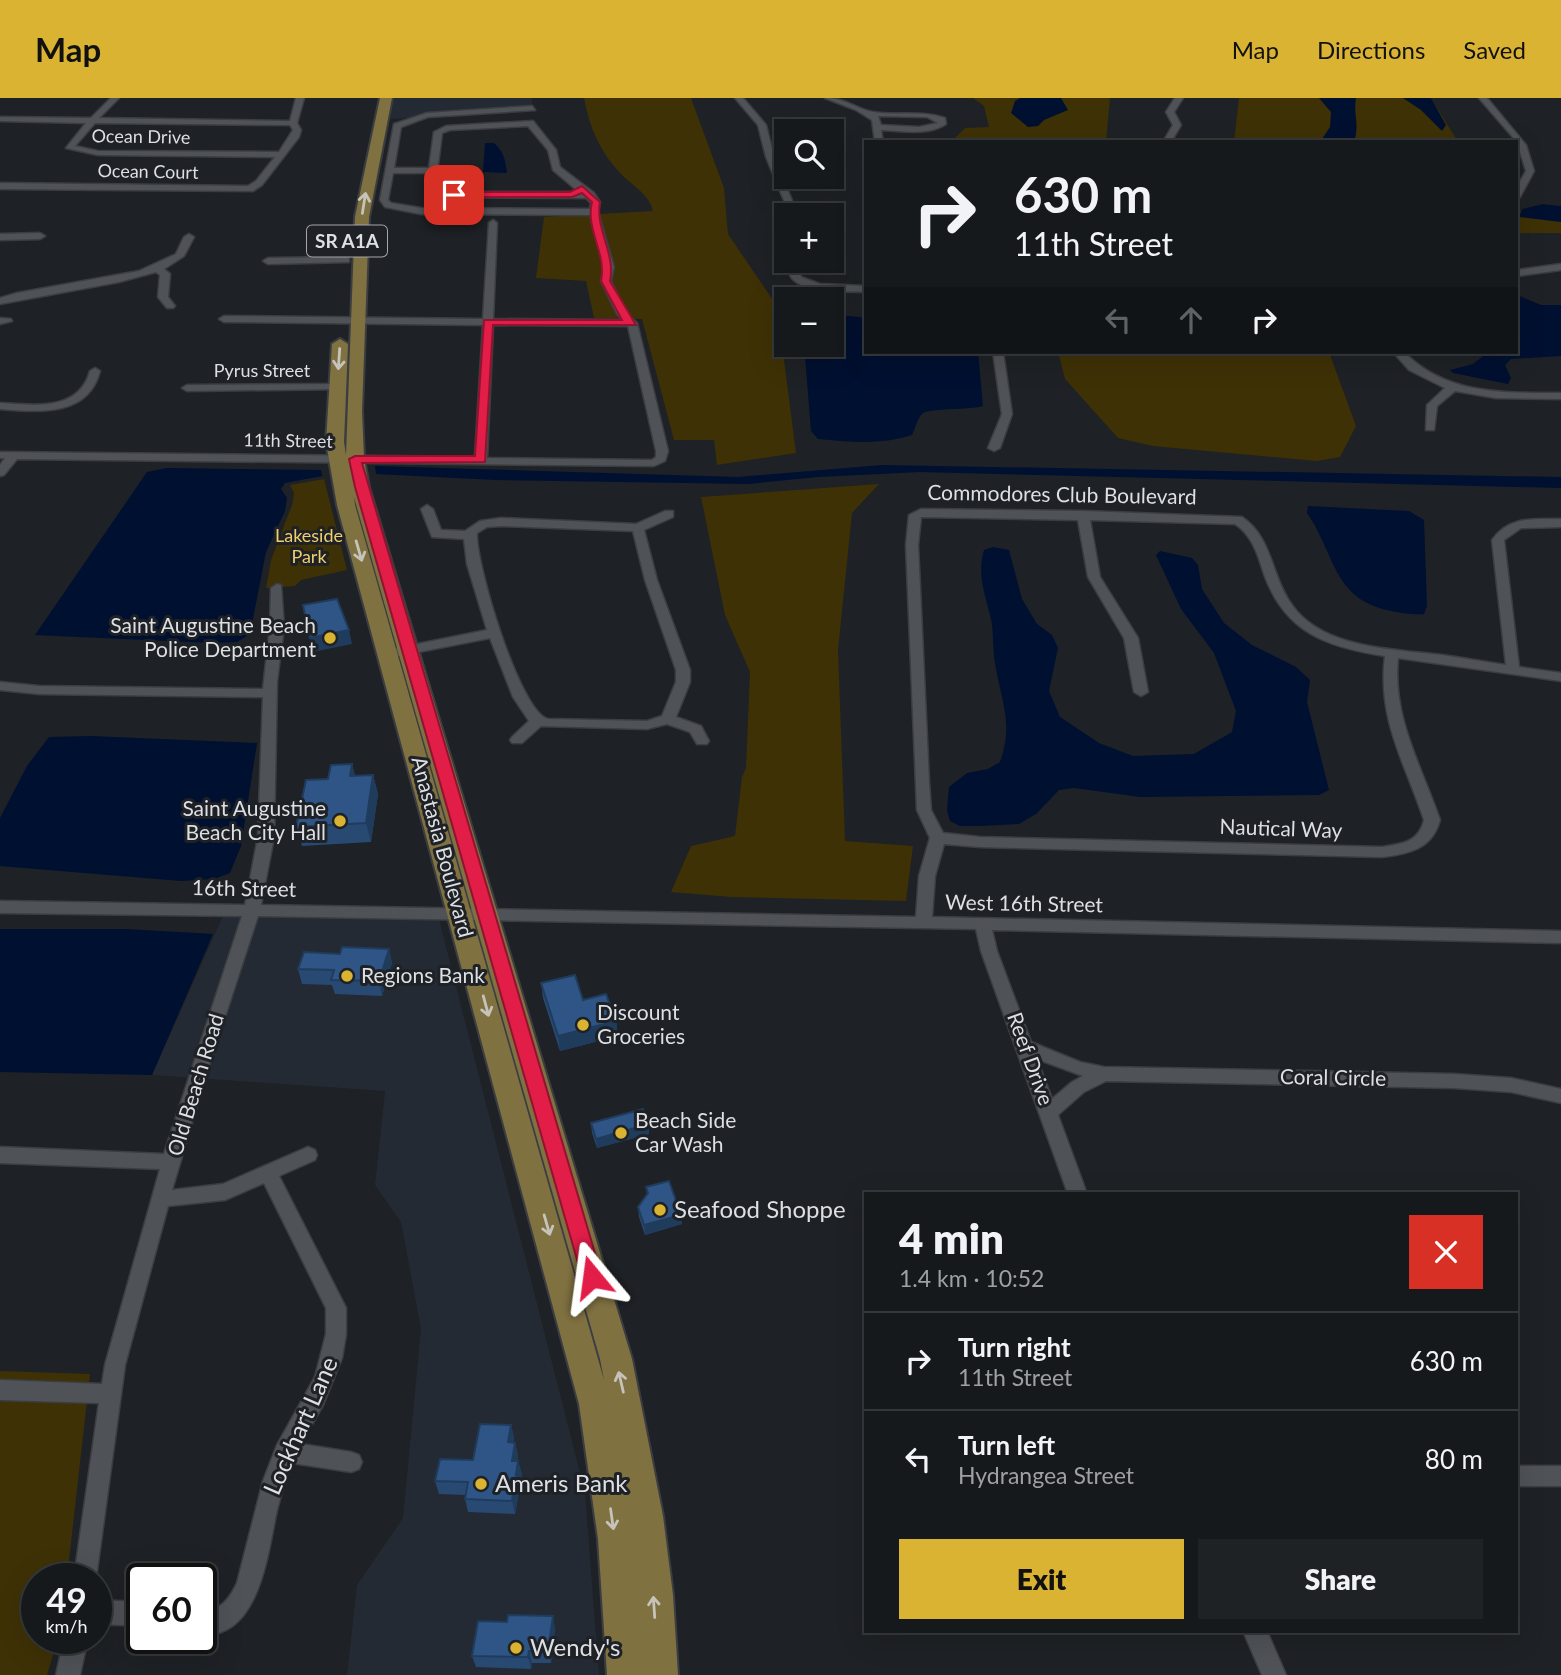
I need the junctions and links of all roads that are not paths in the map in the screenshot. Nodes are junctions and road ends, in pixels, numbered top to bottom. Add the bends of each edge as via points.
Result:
1 (115, 98) edge
2 (300, 98) edge
3 (374, 98) edge
4 (386, 98) edge
5 (739, 98) edge
6 (829, 98) edge
7 (1179, 98) edge
8 (1483, 98) edge
9 (532, 103) edge
10 (192, 113) dead end
11 (870, 114) junction
12 (4, 119) edge
13 (93, 120) junction
14 (185, 122) junction
15 (293, 123) junction
16 (530, 124) junction
17 (0, 127) edge
18 (878, 127) junction
19 (879, 140) edge
20 (1168, 140) edge
21 (1517, 140) edge
22 (1518, 141) edge
23 (279, 155) junction
24 (432, 170) junction
25 (389, 171) junction
26 (0, 186) edge
27 (582, 189) junction
28 (1518, 193) edge
29 (572, 195) junction
30 (591, 195) junction
31 (789, 203) edge
32 (594, 212) junction
33 (493, 223) dead end
34 (40, 236) dead end
35 (0, 237) edge
36 (190, 237) dead end
37 (346, 260) junction
38 (268, 261) dead end
39 (1561, 267) edge
40 (157, 268) junction
41 (794, 273) edge
42 (1518, 273) edge
43 (864, 289) edge
44 (0, 301) edge
45 (170, 306) dead end
46 (224, 318) dead end
47 (350, 320) junction
48 (488, 322) junction
49 (632, 323) junction
50 (998, 354) edge
51 (1400, 354) edge
52 (95, 371) dead end
53 (1454, 386) junction
54 (337, 387) junction
55 (187, 388) dead end
56 (1561, 396) edge
57 (0, 406) edge
58 (1430, 428) dead end
59 (994, 448) dead end
60 (0, 455) edge
61 (14, 455) junction
62 (346, 459) junction
63 (481, 460) junction
64 (0, 473) edge
65 (427, 509) dead end
66 (668, 514) dead end
67 (1083, 515) junction
68 (1561, 523) edge
69 (638, 528) junction
70 (469, 535) junction
71 (277, 588) dead end
72 (494, 633) junction
73 (399, 652) junction
74 (1392, 654) junction
75 (1513, 670) junction
76 (1561, 677) edge
77 (0, 686) edge
78 (1141, 692) dead end
79 (270, 693) junction
80 (668, 719) junction
81 (537, 722) junction
82 (517, 740) dead end
83 (702, 741) dead end
84 (938, 838) junction
85 (0, 907) edge
86 (252, 910) junction
87 (460, 913) junction
88 (486, 914) junction
89 (924, 923) junction
90 (984, 924) junction
91 (1561, 937) edge
92 (1026, 1047) junction
93 (1104, 1074) junction
94 (1561, 1096) edge
95 (1049, 1112) junction
96 (0, 1155) edge
97 (308, 1155) dead end
98 (171, 1162) junction
99 (269, 1174) junction
100 (1077, 1192) edge
101 (160, 1199) junction
102 (0, 1390) edge
103 (111, 1394) junction
104 (285, 1452) junction
105 (351, 1462) dead end
106 (1518, 1476) edge
107 (1561, 1476) edge
108 (87, 1563) edge
109 (217, 1620) edge
110 (1256, 1633) edge
111 (73, 1654) edge
112 (68, 1675) edge
113 (625, 1675) edge
114 (659, 1675) edge
115 (1274, 1675) edge

1 - 13 street, Ocean Drive
2 - 15 street
3 - 37 main road, Anastasia Boulevard / SR A1A via 352,189
47 -> 4 main road, Anastasia Boulevard / SR A1A via 362,217
5 - 31 street via 762,125
6 - 11 street
7 - 20 street via 1170,112 1176,129
8 - 21 street
9 - 16 street
9 - 25 street via 441,113 397,125
10 - 14 street
11 - 18 street
11 - 18 street via 928,115 942,120 942,124 924,129
12 - 13 street
12 - 17 street
13 - 14 street
13 - 23 street, Ocean Drive via 71,144 74,150
14 - 15 street
15 - 23 street via 295,137
16 - 24 street via 438,132
16 - 27 street via 552,150 556,168
18 - 19 street
22 - 28 street via 1527,152 1531,171
23 - 26 street, Ocean Court via 260,183 250,189
24 - 25 street
24 - 29 street via 431,189 438,194
25 - 32 street via 384,200 399,208
27 - 29 street
27 - 30 street
29 - 30 street
30 - 32 street via 596,202
32 - 49 street via 609,267 606,281 622,314
33 - 48 street
34 - 35 street
36 - 40 street via 183,253
37 - 38 street
37 - 47 main road, Anastasia Boulevard / SR A1A
39 - 42 street
40 - 44 street
40 - 45 street via 165,274 163,297
41 - 43 street via 807,284
46 - 47 street
47 - 48 street
47 -> 54 main road, Anastasia Boulevard / SR A1A
47 - 62 main road, Anastasia Boulevard / SR A1A
48 - 49 street
48 - 63 street
49 - 63 street, 11th Street via 660,440 659,460
50 - 59 street via 1007,414
51 - 53 street via 1418,369
52 - 57 street via 90,390 80,398 47,407
53 - 56 street via 1498,395
53 - 58 street via 1432,405
54 - 55 street, Pyrus Street
54 - 62 main road, Anastasia Boulevard / SR A1A
60 - 61 street, 11th Street
61 - 62 street, 11th Street
61 - 64 street
62 - 63 street, 11th Street
62 - 73 main road, Anastasia Boulevard / SR A1A via 346,505
65 - 70 street via 436,534
66 - 69 street
67 - 74 street, Commodores Club Boulevard via 1230,518 1247,523 1278,598 1297,620 1346,642
67 - 78 street via 1094,577 1131,638
67 - 84 street, Commodores Club Boulevard via 933,511 915,515 912,545 922,782 924,810
68 - 75 street via 1523,523 1498,540
69 - 70 street via 501,522 484,524
69 - 80 street via 683,670 680,695
70 - 72 street via 469,551
71 - 79 street, Old Beach Road
72 - 73 street
72 - 81 street via 514,687
73 - 87 main road, Anastasia Boulevard / SR A1A
73 - 88 main road, Anastasia Boulevard / SR A1A
74 - 75 street, Commodores Club Boulevard
74 - 84 street, Nautical Way via 1387,692 1392,719 1432,820 1423,841 1408,849 1382,852
75 - 76 street, Commodores Club Boulevard
77 - 79 street via 39,691
79 - 86 street, Old Beach Road via 266,837
80 - 81 street via 647,725
80 - 83 street via 696,729
81 - 82 street
84 - 89 street via 926,876
85 - 86 street, 16th Street
86 - 87 street, 16th Street
86 - 98 street, Old Beach Road
87 - 88 street, 16th Street
87 -> 113 main road, Anastasia Boulevard / SR A1A via 596,1404 615,1539
88 - 89 street, West 16th Street
114 -> 88 main road, Anastasia Boulevard / SR A1A via 650,1547 634,1436 616,1359
89 - 90 street, West 16th Street
90 - 91 street, West 16th Street
90 - 92 street, Reef Drive via 989,951
92 - 93 street, Coral Circle
92 - 95 street, Reef Drive
93 - 94 street, Coral Circle via 1465,1082 1511,1085
93 - 95 street via 1078,1087
95 - 100 street, Reef Drive
96 - 98 street
97 - 99 street
98 - 101 street, Old Beach Road
99 - 101 street via 225,1192
99 - 104 street, Lockhart Lane via 330,1294 338,1332 327,1377
101 - 103 street, Old Beach Road
102 - 103 street
103 - 108 street, Old Beach Road
104 - 105 street
104 - 109 street, Lockhart Lane via 240,1600
106 - 107 street
110 - 115 street
111 - 112 street

